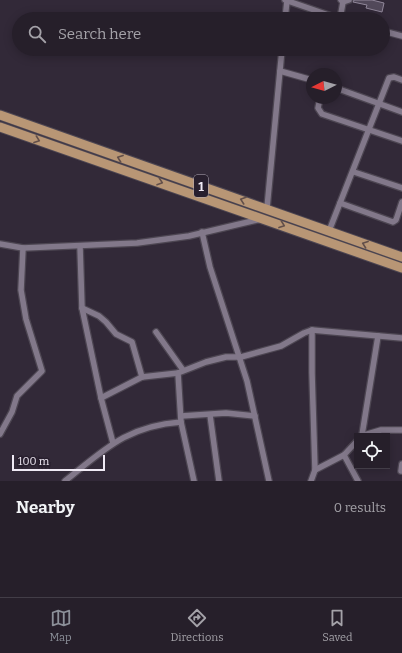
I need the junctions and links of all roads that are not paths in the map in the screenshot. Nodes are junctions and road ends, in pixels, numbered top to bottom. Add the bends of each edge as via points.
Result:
1 (286, 0) edge
2 (349, 0) edge
3 (342, 1) edge
4 (285, 12) edge
5 (320, 12) edge
6 (341, 12) edge
7 (390, 32) edge
8 (402, 36) edge
9 (281, 56) edge
10 (280, 70) junction
11 (306, 78) edge
12 (402, 80) edge
13 (342, 90) edge
14 (319, 104) edge
15 (379, 104) junction
16 (402, 112) edge
17 (0, 115) edge
18 (0, 127) edge
19 (368, 130) junction
20 (402, 141) edge
21 (354, 172) junction
22 (402, 188) edge
23 (402, 202) edge
24 (340, 203) junction
25 (267, 208) junction
26 (264, 218) junction
27 (329, 231) junction
28 (202, 232) junction
29 (0, 244) edge
30 (80, 246) junction
31 (23, 248) junction
32 (402, 257) edge
33 (402, 268) edge
34 (82, 308) junction
35 (312, 330) junction
36 (156, 332) dead end
37 (378, 336) junction
38 (402, 338) edge
39 (240, 357) junction
40 (181, 371) junction
41 (142, 377) junction
42 (101, 398) junction
43 (210, 415) junction
44 (255, 416) junction
45 (181, 419) junction
46 (402, 430) edge
47 (362, 433) edge
48 (370, 433) edge
49 (0, 434) edge
50 (113, 443) junction
51 (354, 445) edge
52 (344, 455) junction
53 (315, 470) junction
54 (65, 481) edge
55 (194, 481) edge
56 (219, 481) edge
57 (269, 481) edge
58 (311, 481) edge
59 (358, 481) edge

1 - 4 street
1 - 5 street
2 - 3 street
3 - 6 street
7 - 8 street
9 - 10 street
10 - 11 street
10 - 25 street
12 - 15 street via 389,78
13 - 15 street
14 - 19 street via 322,114
15 - 16 street
15 - 19 street
25 -> 17 main road, 1
18 -> 26 main road, 1
19 - 20 street
19 - 21 street
21 - 22 street
21 - 24 street
23 - 24 street via 393,222
24 - 27 street
25 - 27 main road, 1
26 - 28 street
26 -> 33 main road, 1
32 -> 27 main road, 1
28 - 30 street via 137,243
28 - 39 street via 210,267
29 - 31 street
30 - 31 street
30 - 34 street
31 - 49 street via 21,290 26,319 42,371 17,396
34 - 41 street via 99,316 116,334 132,342
34 - 42 street
35 - 37 street
35 - 39 street via 281,346
35 - 53 street
36 - 40 street
37 - 38 street
37 - 47 street
39 - 40 street via 226,357
39 - 44 street
40 - 41 street
40 - 45 street
41 - 42 street
42 - 50 street
43 - 44 street via 226,413
43 - 45 street
43 - 56 street
44 - 57 street
45 - 50 street via 132,432
45 - 55 street
46 - 48 street
50 - 54 street
51 - 52 street
52 - 53 street
52 - 59 street
53 - 58 street

